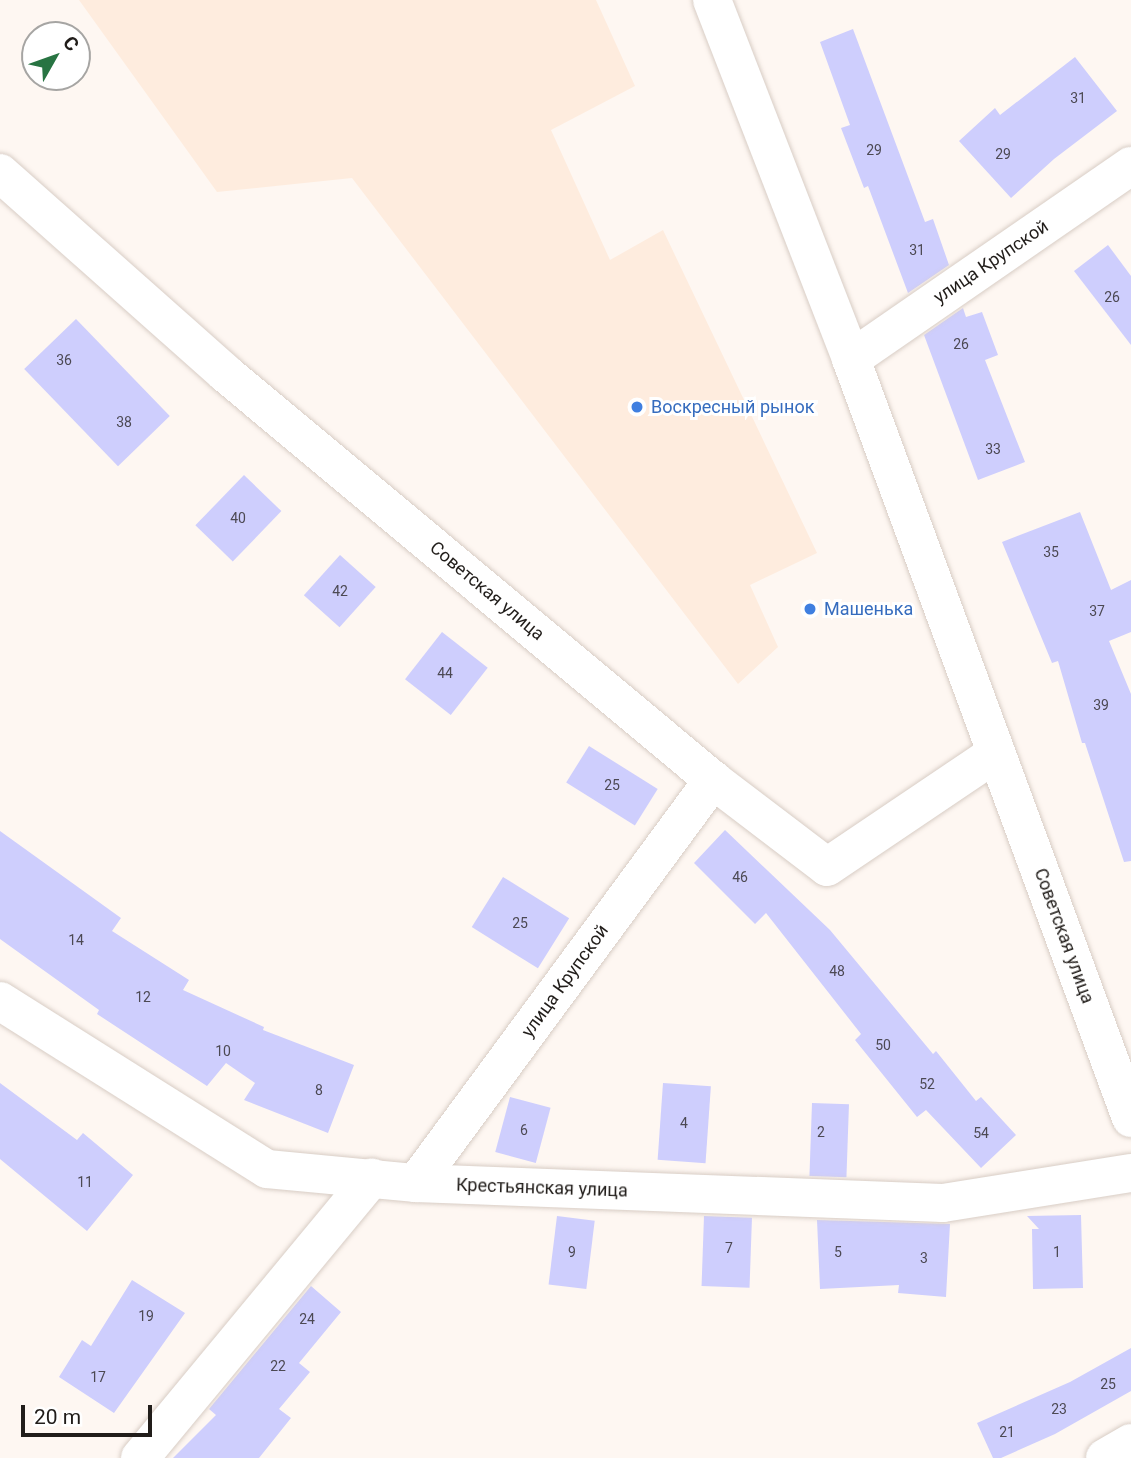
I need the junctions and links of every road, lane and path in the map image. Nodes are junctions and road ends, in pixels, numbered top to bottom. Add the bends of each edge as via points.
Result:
1 (712, 0) edge
2 (1131, 166) edge
3 (0, 173) edge
4 (851, 359) junction
5 (996, 753) junction
6 (713, 780) junction
7 (0, 1001) edge
8 (1131, 1118) edge
9 (1131, 1173) edge
10 (372, 1178) junction
11 (416, 1183) junction
12 (1131, 1443) edge
13 (140, 1458) edge
14 (1105, 1458) edge

1 - 4 street, Советская улица
2 - 4 street, улица Крупской
3 - 6 street, Советская улица via 225,373
4 - 5 street, Советская улица
5 - 6 street, Советская улица via 827,867
5 - 8 street, Советская улица
6 - 11 street, улица Крупской
7 - 10 street, Крестьянская улица via 267,1168
9 - 11 street, Крестьянская улица via 943,1203
10 - 11 street, Крестьянская улица
10 - 13 street
12 - 14 street

